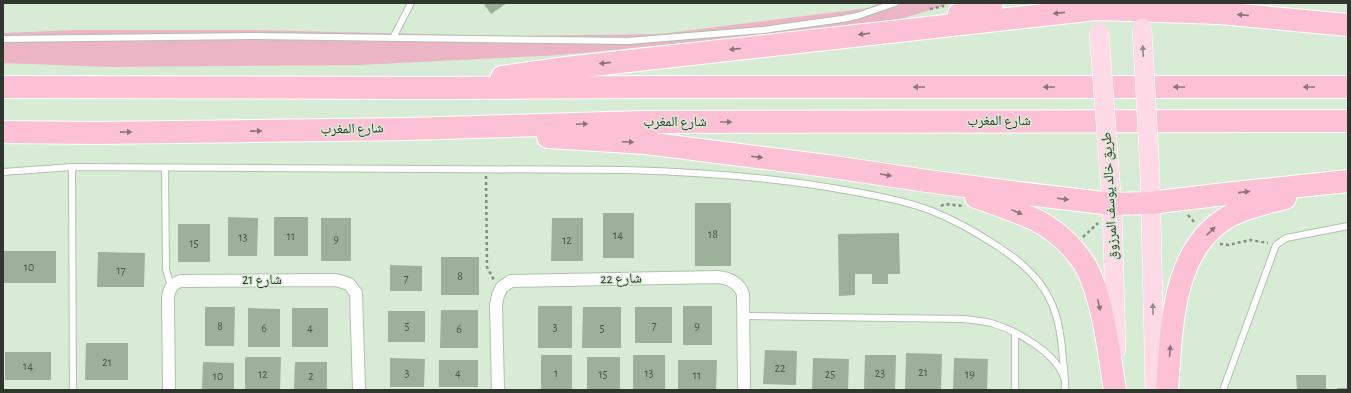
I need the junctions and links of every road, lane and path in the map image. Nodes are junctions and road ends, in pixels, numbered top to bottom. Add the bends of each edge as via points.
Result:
1 (411, 3) edge
2 (895, 3) edge
3 (992, 3) edge
4 (1256, 3) edge
5 (951, 5) dead end
6 (1097, 6) edge
7 (928, 10) dead end
8 (1142, 14) edge
9 (1343, 24) edge
10 (902, 30) junction
11 (393, 38) junction
12 (3, 39) edge
13 (3, 81) edge
14 (3, 87) edge
15 (98, 87) junction
16 (1348, 87) edge
17 (424, 88) junction
18 (1348, 121) edge
19 (407, 129) junction
20 (3, 132) edge
21 (95, 132) junction
22 (3, 141) edge
23 (72, 167) junction
24 (165, 168) junction
25 (486, 170) junction
26 (3, 172) edge
27 (1348, 181) edge
28 (927, 182) junction
29 (1150, 203) junction
30 (1112, 204) junction
31 (1348, 226) edge
32 (171, 287) junction
33 (500, 291) junction
34 (744, 316) junction
35 (1015, 333) junction
36 (1065, 380) junction
37 (73, 390) edge
38 (169, 390) edge
39 (359, 390) edge
40 (498, 390) edge
41 (744, 390) edge
42 (1015, 390) edge
43 (1065, 390) edge
44 (1116, 390) edge
45 (1155, 390) edge
46 (1167, 390) edge
47 (1223, 390) edge

1 - 11 lane
2 - 11 lane via 842,19 763,30 649,40
3 - 10 highway
4 - 9 highway
5 - 7 path
6 - 8 highway
6 -> 10 highway
6 - 30 main road, طريق خالد يوسف المرزوق, bridge
9 -> 8 highway via 1220,13
29 -> 8 main road, bridge
10 -> 17 highway via 566,68
11 - 12 lane via 245,36
13 - 15 highway
14 - 15 highway
15 - 17 highway
16 -> 17 highway
19 -> 18 highway, شارع المغرب via 642,122
21 -> 19 highway, شارع المغرب
19 -> 28 highway via 646,143 827,166
20 - 21 highway, شارع المغرب
21 - 22 highway
23 - 24 lane
23 - 26 lane
23 - 37 lane
24 - 25 lane
24 - 32 lane via 166,269
25 - 33 path via 487,267
25 - 36 lane via 678,171 782,180 887,198 932,211 971,230 1007,252 1041,285 1049,296 1058,323
29 -> 27 highway
46 -> 27 highway via 1178,292 1190,260 1204,238 1237,212
28 -> 30 highway
28 -> 44 highway via 996,204 1036,221 1064,240 1075,252 1085,266 1098,299
29 - 30 highway
45 -> 29 main road
30 - 44 main road, طريق خالد يوسف المرزوق
31 - 47 lane via 1286,238 1276,245
32 - 38 street via 168,292
32 - 39 street, شارع 21 via 181,281 336,280 350,284 357,299
33 - 34 street, شارع 22 via 510,281 722,278 735,283 742,290
33 - 40 street via 496,305
34 - 35 lane via 964,319 991,323
34 - 41 street, شارع 22
35 - 36 lane via 1048,354
35 - 42 lane
36 - 43 lane

